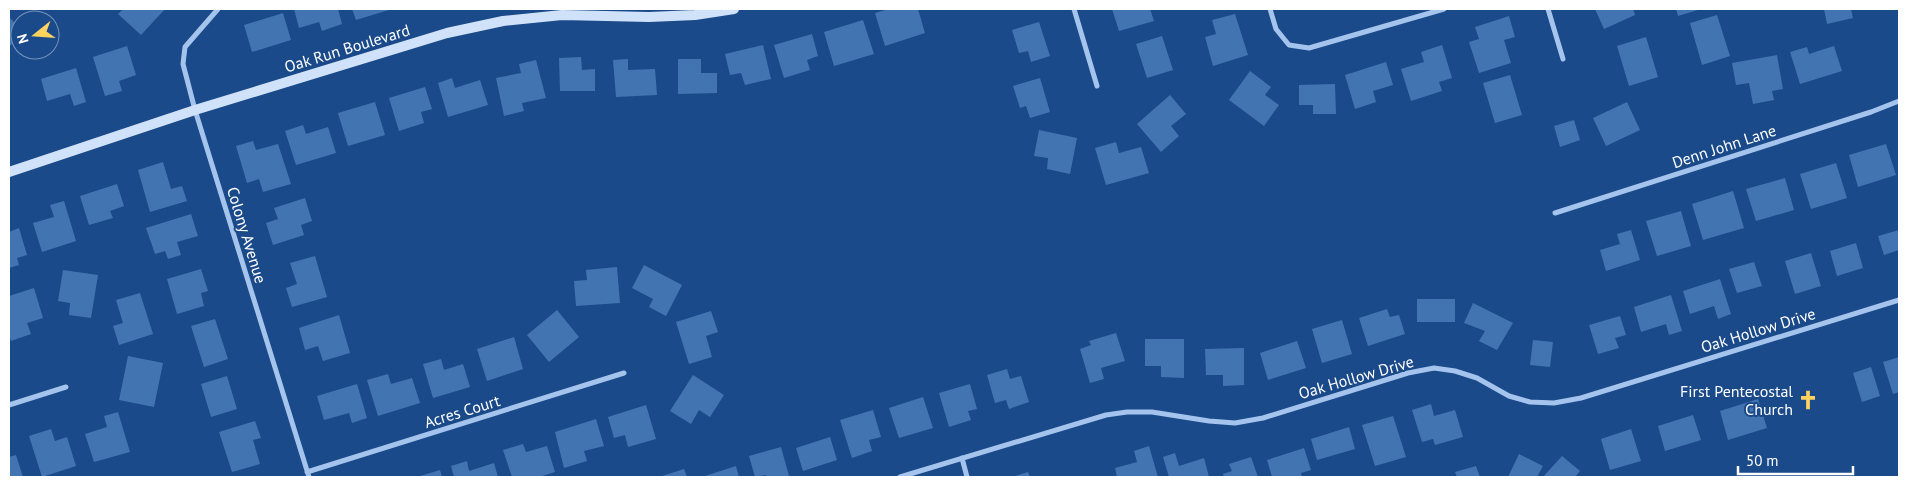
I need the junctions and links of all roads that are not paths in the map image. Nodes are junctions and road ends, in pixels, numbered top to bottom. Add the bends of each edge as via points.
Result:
1 (218, 9) edge
2 (734, 9) edge
3 (1074, 9) edge
4 (1270, 9) edge
5 (1444, 9) edge
6 (1548, 9) edge
7 (1563, 59) dead end
8 (1097, 86) dead end
9 (1899, 101) edge
10 (195, 110) junction
11 (9, 172) edge
12 (1555, 213) dead end
13 (1899, 300) edge
14 (624, 373) dead end
15 (66, 387) dead end
16 (9, 405) edge
17 (962, 458) junction
18 (308, 475) edge
19 (900, 477) edge
20 (967, 477) edge

1 - 10 street, Colony Avenue via 184,47 183,64
2 - 10 street, Oak Run Boulevard via 649,18 562,15 503,21 446,33
3 - 8 street
4 - 5 street via 1276,29 1289,45 1309,48
6 - 7 street
9 - 12 street, Denn John Lane
10 - 11 street, Oak Run Boulevard
10 - 18 street, Colony Avenue
13 - 17 street, Oak Hollow Drive via 1581,398 1554,403 1530,402 1509,396 1477,378 1434,368 1263,418 1235,423 1152,412 1127,412 1106,415
14 - 18 street, Acres Court
15 - 16 street
17 - 19 street, Oak Hollow Drive
17 - 20 street

